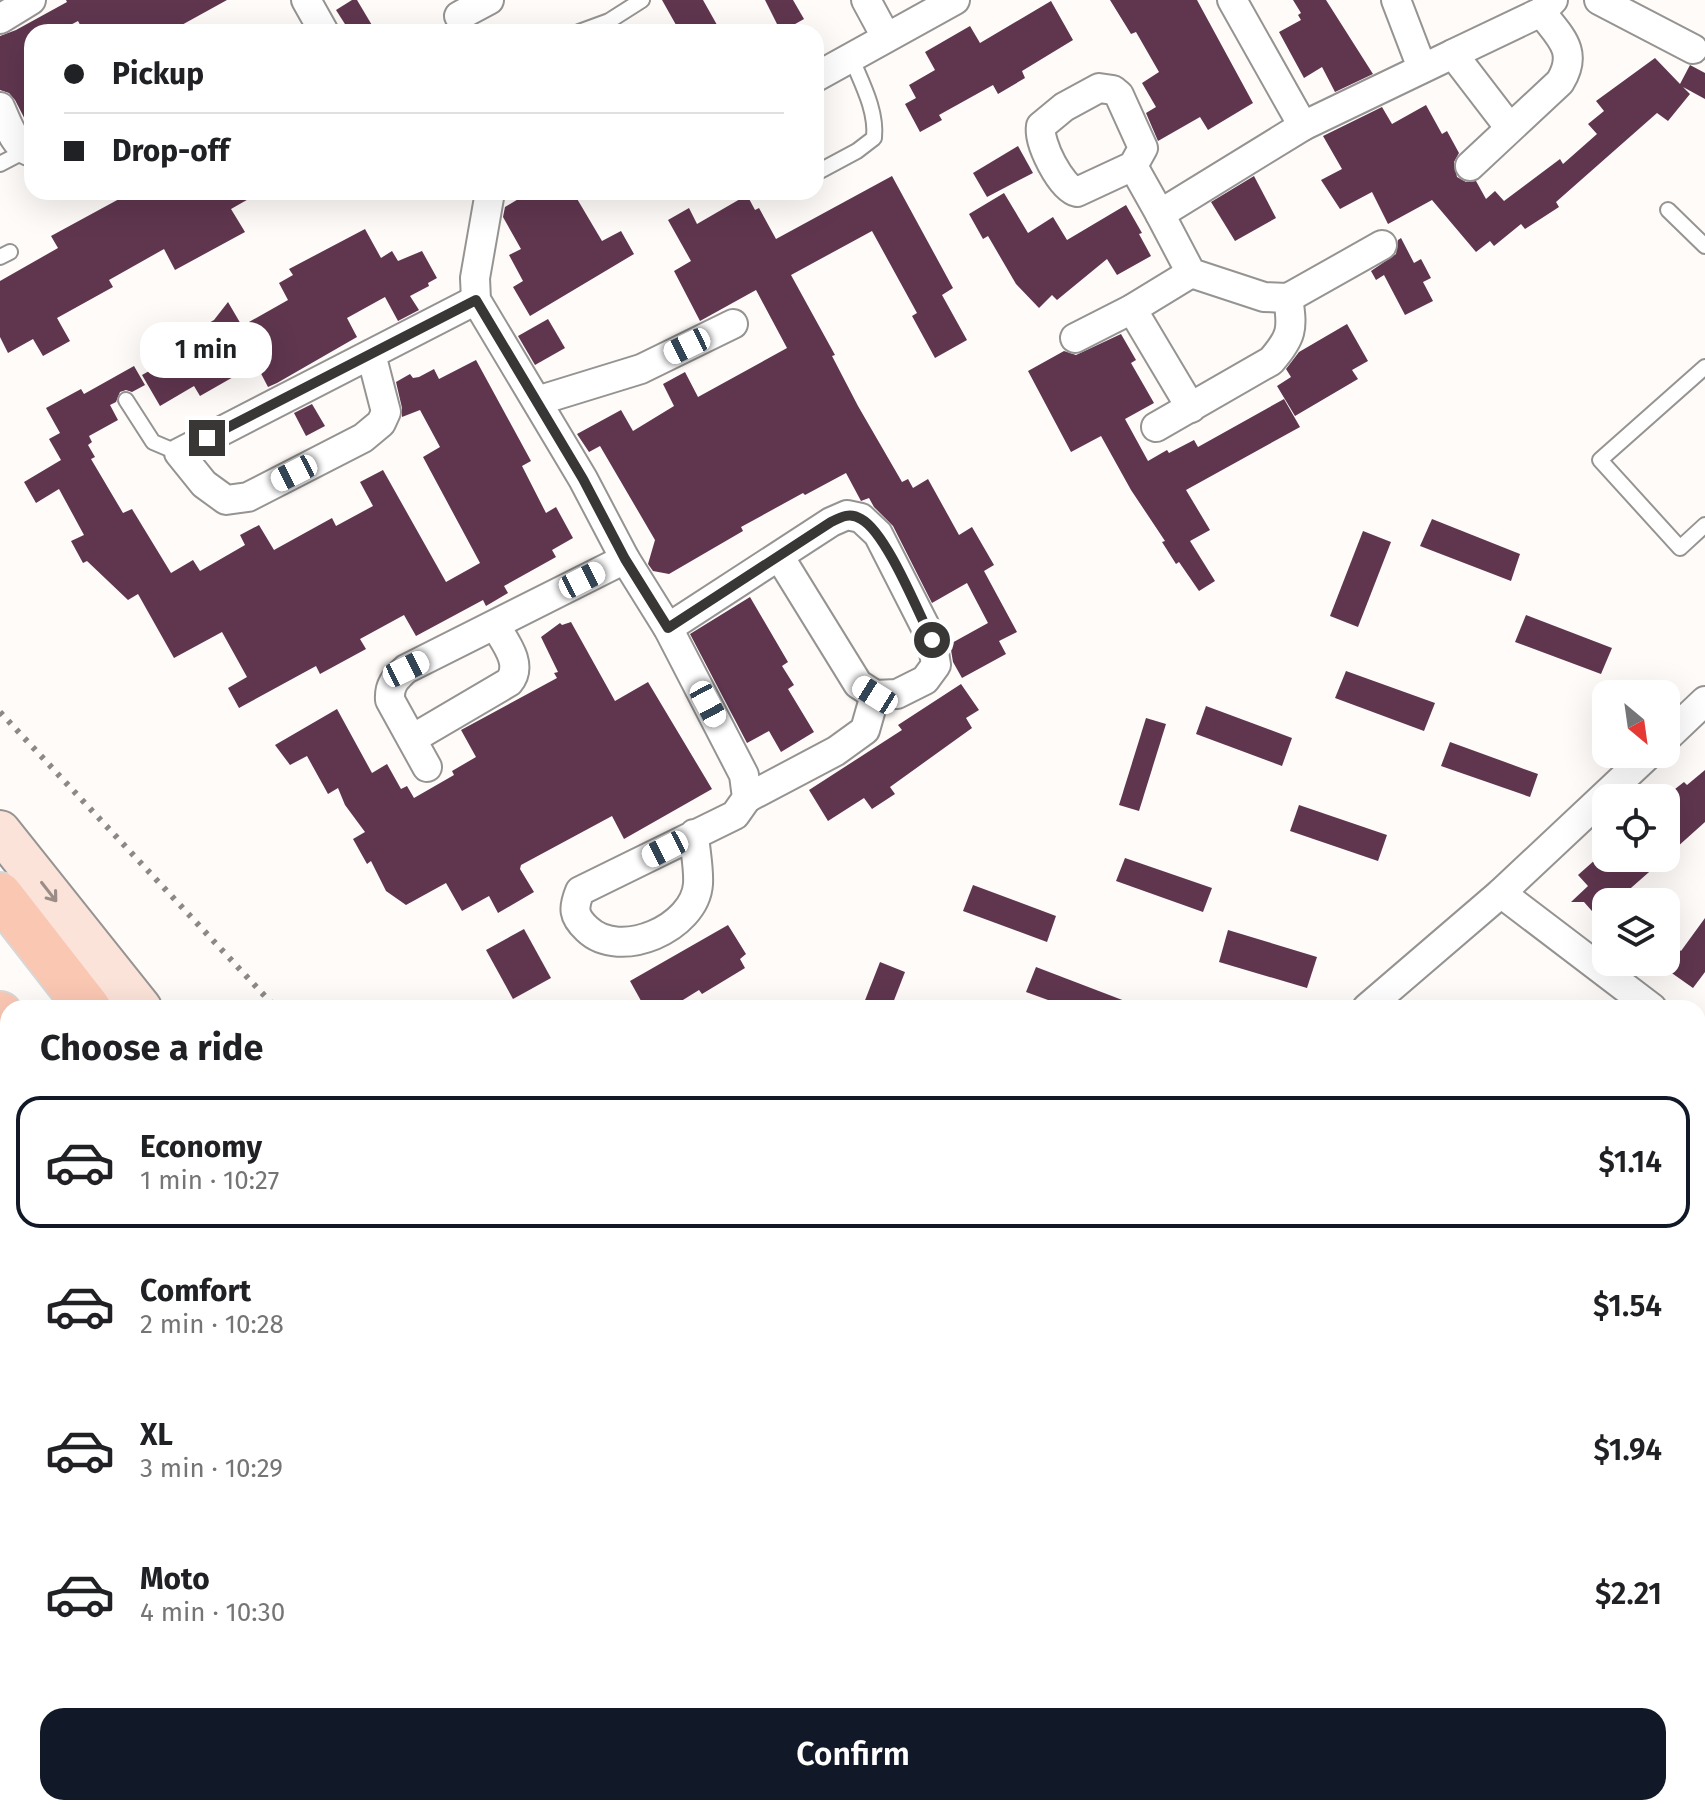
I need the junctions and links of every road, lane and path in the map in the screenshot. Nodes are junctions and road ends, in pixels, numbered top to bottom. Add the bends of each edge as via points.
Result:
1 (31, 0) edge
2 (306, 0) edge
3 (489, 0) edge
4 (642, 0) edge
5 (866, 0) edge
6 (955, 0) edge
7 (1232, 0) edge
8 (1396, 0) edge
9 (1599, 0) edge
10 (1547, 6) edge
11 (459, 16) dead end
12 (0, 19) edge
13 (320, 24) edge
14 (601, 24) edge
15 (886, 37) junction
16 (1693, 49) dead end
17 (1453, 54) junction
18 (851, 57) junction
19 (1422, 68) junction
20 (824, 72) edge
21 (0, 107) edge
22 (1303, 126) junction
23 (1509, 127) junction
24 (24, 147) edge
25 (24, 153) edge
26 (0, 164) edge
27 (1133, 166) dead end
28 (1470, 166) dead end
29 (824, 169) edge
30 (488, 200) edge
31 (1668, 210) dead end
32 (1160, 214) junction
33 (1382, 245) dead end
34 (1705, 246) edge
35 (1191, 273) junction
36 (1288, 298) junction
37 (476, 300) junction
38 (1132, 309) junction
39 (733, 324) dead end
40 (1075, 338) dead end
41 (371, 354) junction
42 (1705, 367) edge
43 (126, 400) dead end
44 (537, 401) junction
45 (1191, 408) junction
46 (1156, 427) dead end
47 (179, 453) junction
48 (1705, 525) edge
49 (779, 556) junction
50 (625, 559) junction
51 (495, 625) junction
52 (668, 628) junction
53 (875, 695) junction
54 (1705, 701) edge
55 (1680, 725) edge
56 (412, 739) junction
57 (427, 767) dead end
58 (1634, 768) edge
59 (747, 798) junction
60 (0, 831) edge
61 (694, 834) junction
62 (1501, 893) junction
63 (0, 895) edge
64 (82, 1000) edge
65 (135, 1000) edge
66 (1376, 1000) edge
67 (1641, 1000) edge

1 - 12 street
2 - 13 street
3 - 11 street
4 - 14 lane
5 - 15 street
6 - 15 street
7 - 22 street
8 - 19 street
9 - 16 street
10 - 17 street
10 - 23 street via 1570,56 1568,68 1560,82
15 - 18 street
17 - 19 street
17 - 23 street
18 - 20 street
18 - 29 lane via 868,97 874,138
19 - 22 street
21 - 24 street
22 - 32 street
23 - 28 street
25 - 26 lane
27 - 32 street
30 - 37 street
31 - 34 lane
32 - 35 street
33 - 36 street
35 - 36 street via 1264,297
35 - 38 street
36 - 45 street via 1292,326 1271,361
37 - 41 street
37 - 44 street
38 - 40 street
38 - 45 street
39 - 44 street via 641,369
41 - 47 street
41 - 47 street via 386,412 381,423 350,445 248,497 226,500 204,484
42 - 48 lane via 1600,460 1680,548
43 - 47 lane via 153,442
44 - 50 street
45 - 46 street
49 - 52 street
49 - 53 street via 858,684
49 - 53 street via 847,515 861,518 878,534 932,640 936,665 925,680 897,694
50 - 51 street
50 - 52 street
51 - 56 street via 512,655 514,676
51 - 56 street via 406,669 389,688 390,700
52 - 59 street via 744,775
53 - 59 street via 865,730
54 - 55 street
56 - 57 street
58 - 62 street
59 - 61 street via 735,815
60 -> 65 main road
61 - 61 street via 580,891 576,918 595,937 617,944 642,940 687,912 698,886
62 - 66 street
62 - 67 street
63 - 64 main road

